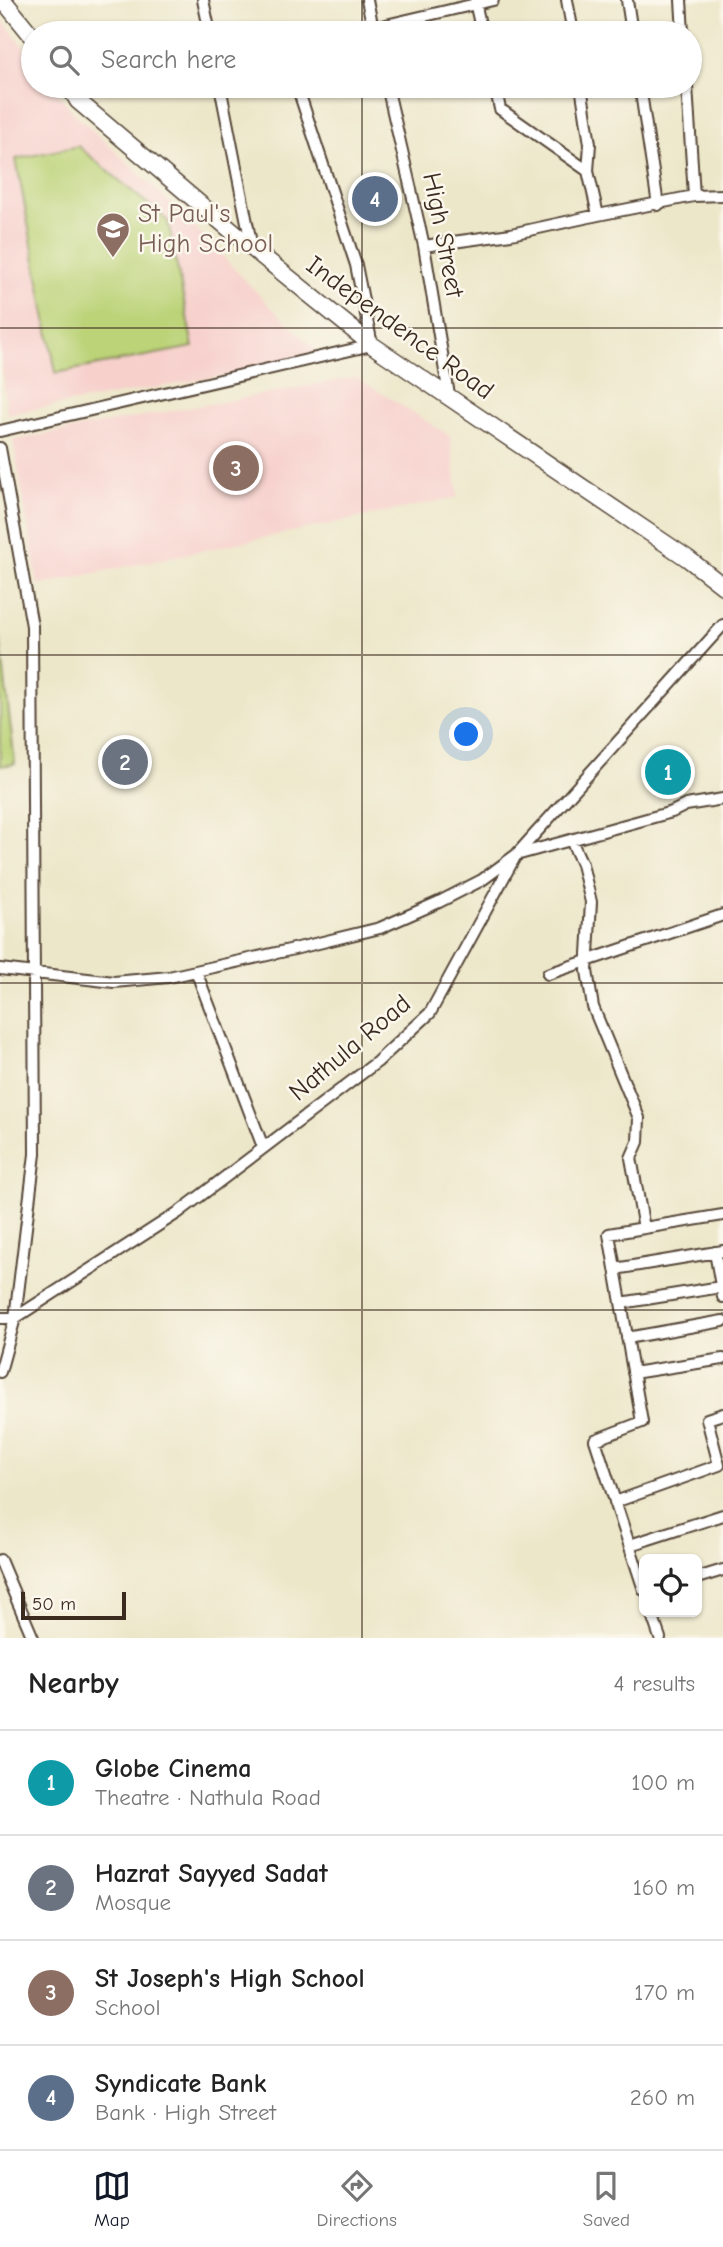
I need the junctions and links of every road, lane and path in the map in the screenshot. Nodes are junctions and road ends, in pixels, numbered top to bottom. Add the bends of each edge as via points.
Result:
1 (3, 0) edge
2 (203, 0) edge
3 (367, 0) edge
4 (493, 0) edge
5 (567, 0) edge
6 (626, 0) edge
7 (681, 0) edge
8 (475, 3) edge
9 (207, 21) edge
10 (372, 21) edge
11 (408, 21) edge
12 (479, 21) edge
13 (571, 21) edge
14 (630, 21) edge
15 (682, 21) edge
16 (21, 22) edge
17 (76, 98) edge
18 (222, 98) edge
19 (301, 98) edge
20 (390, 98) edge
21 (498, 98) edge
22 (583, 98) edge
23 (642, 98) edge
24 (688, 98) edge
25 (588, 171) junction
26 (723, 195) edge
27 (694, 196) junction
28 (659, 205) junction
29 (598, 215) junction
30 (424, 246) junction
31 (252, 248) junction
32 (372, 345) junction
33 (449, 395) junction
34 (0, 431) edge
35 (0, 448) edge
36 (723, 586) edge
37 (723, 625) edge
38 (723, 799) edge
39 (571, 841) junction
40 (516, 855) junction
41 (723, 915) edge
42 (587, 961) junction
43 (0, 968) edge
44 (196, 971) junction
45 (33, 973) junction
46 (548, 974) dead end
47 (263, 1147) junction
48 (723, 1215) edge
49 (644, 1228) junction
50 (719, 1251) edge
51 (615, 1269) junction
52 (722, 1292) edge
53 (621, 1303) junction
54 (0, 1318) edge
55 (15, 1318) junction
56 (723, 1321) edge
57 (627, 1338) junction
58 (723, 1359) edge
59 (0, 1372) edge
60 (633, 1373) junction
61 (723, 1414) edge
62 (615, 1502) junction
63 (723, 1516) edge
64 (630, 1545) junction
65 (0, 1560) edge
66 (723, 1570) edge
67 (639, 1574) edge
68 (702, 1576) edge
69 (653, 1617) edge
70 (33, 1638) edge
71 (660, 1638) edge

1 - 16 main road
2 - 9 street
3 - 10 street
4 - 8 street
5 - 13 street
6 - 14 street
7 - 15 street
8 - 11 street
8 - 12 street
17 - 31 main road, Independence Road
18 - 31 street
19 - 32 street via 356,265
20 - 30 street, High Street
21 - 25 street via 500,109
22 - 25 street via 590,144
23 - 28 street
24 - 27 street
25 - 29 street
26 - 27 street
27 - 28 street
28 - 29 street
29 - 30 street
30 - 33 street, High Street
31 - 32 main road, Independence Road
32 - 33 main road, Independence Road
32 - 34 street
33 - 36 main road, Independence Road
35 - 45 street via 32,626
37 - 40 street, Nathula Road
38 - 39 street via 686,805
39 - 40 street
39 - 42 street via 591,902
40 - 44 street via 482,880 380,928
40 - 47 street, Nathula Road via 430,1013 377,1062
41 - 42 street
42 - 46 street
42 - 49 street via 593,1007 639,1118 638,1142 631,1158
43 - 45 street
44 - 45 street via 114,982
44 - 47 street
45 - 55 street via 35,1154
47 - 55 street, Nathula Road via 179,1212
48 - 49 street
49 - 51 street via 609,1234
50 - 51 street
50 - 52 street
51 - 53 street
52 - 53 street
53 - 57 street
54 - 55 street
55 - 59 street
56 - 57 street
57 - 60 street
58 - 60 street
60 - 62 street via 642,1422 595,1440
61 - 62 street via 707,1419 719,1465
62 - 64 street
63 - 64 street
64 - 67 street
65 - 70 street
66 - 68 street
69 - 71 street

